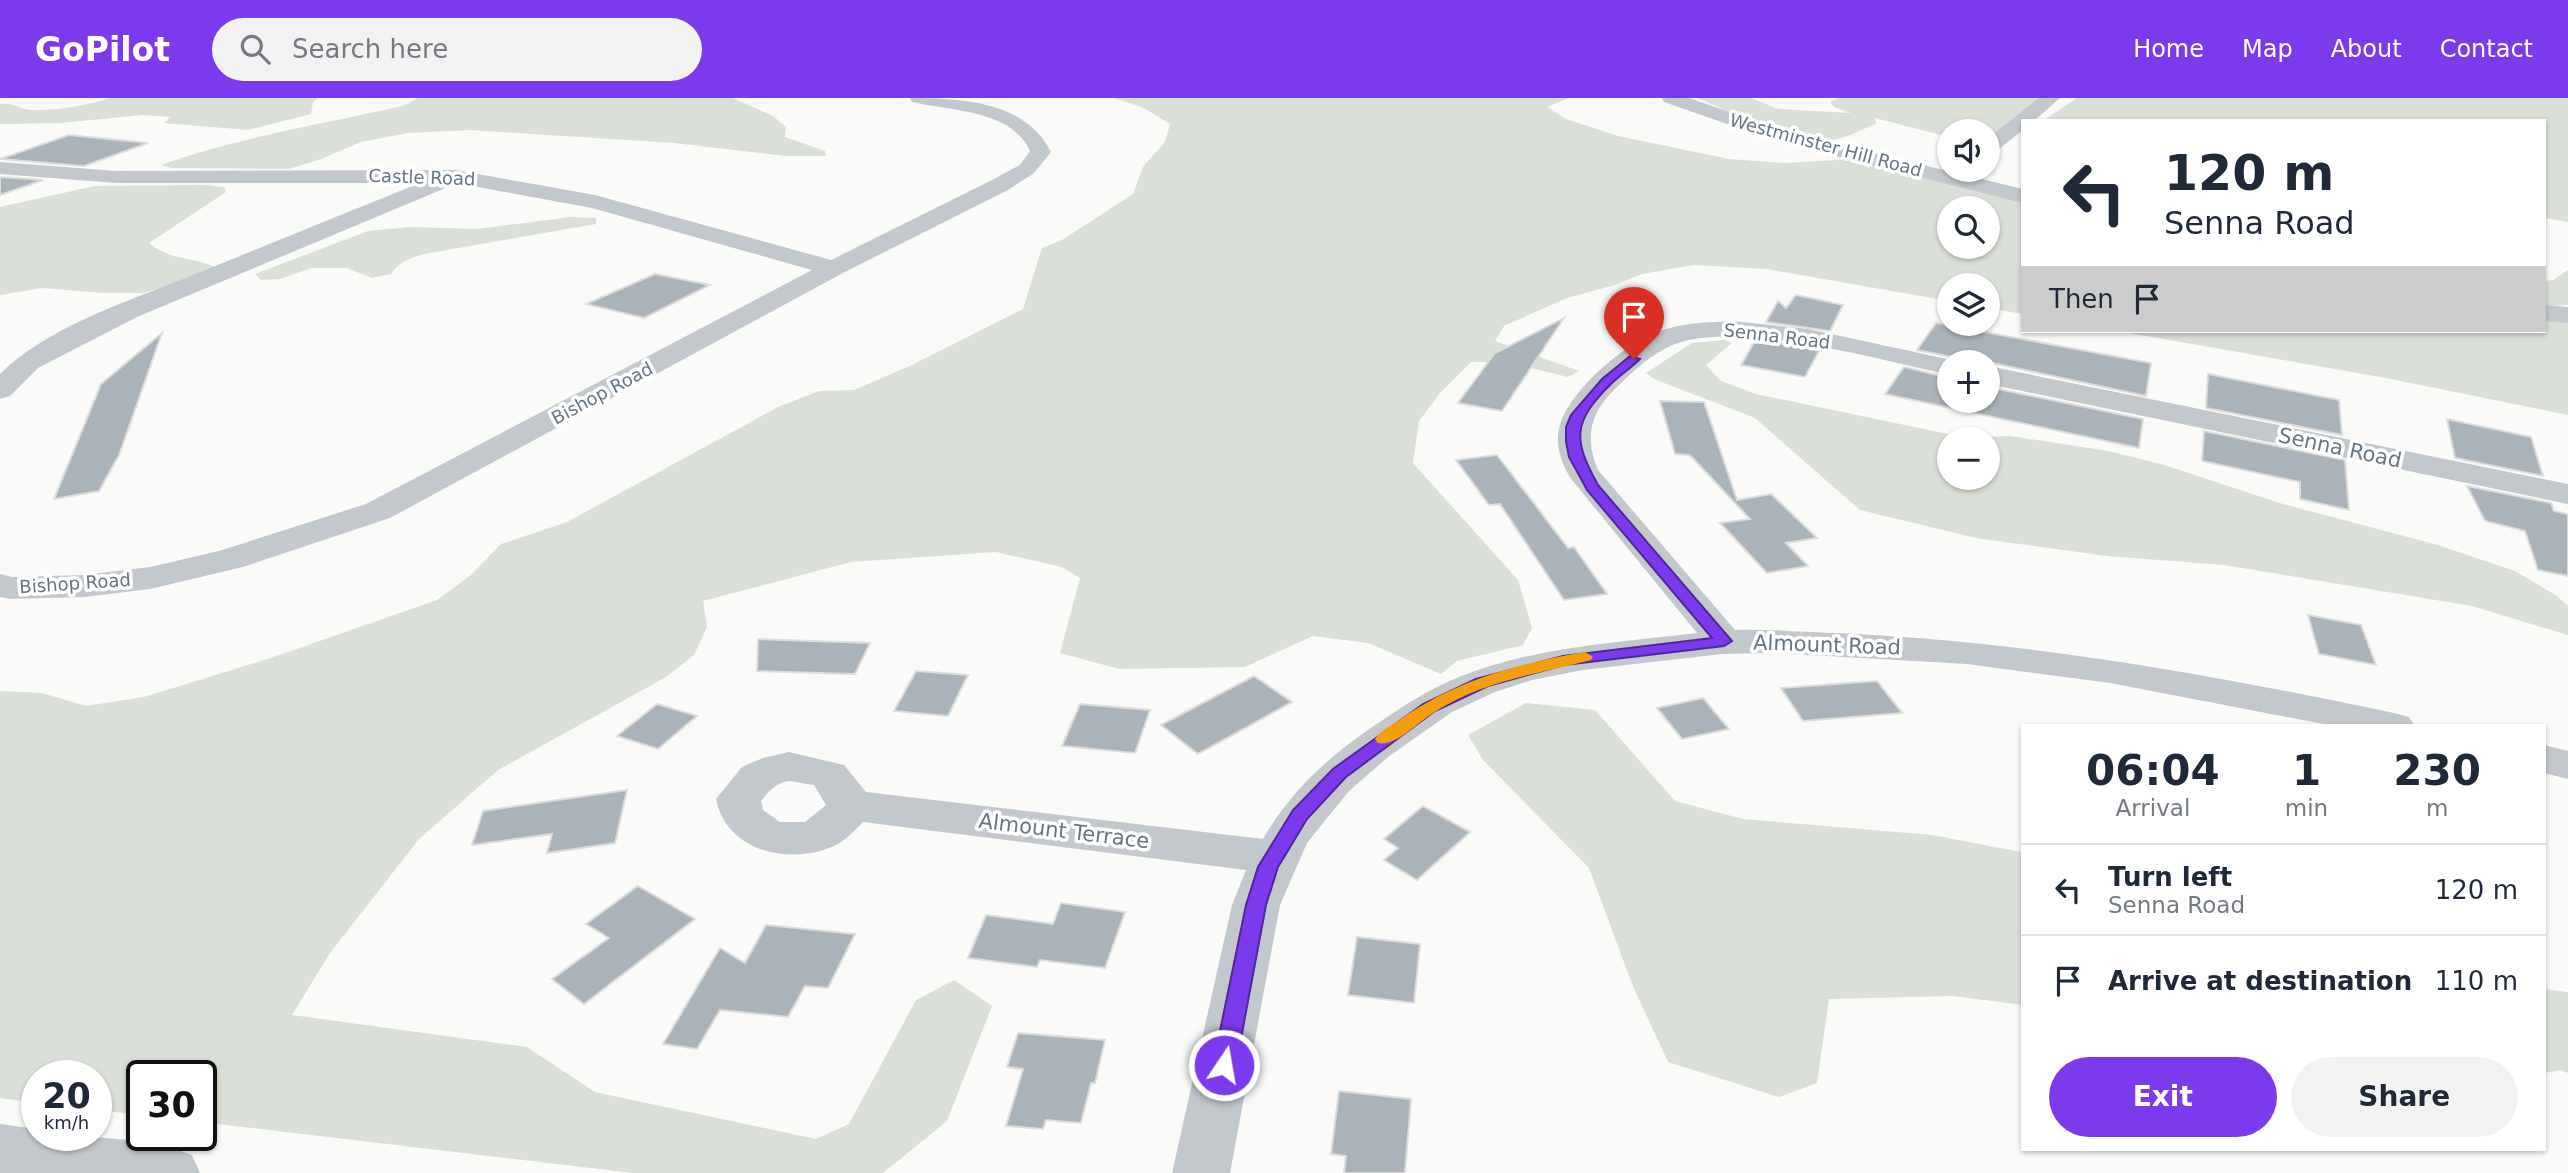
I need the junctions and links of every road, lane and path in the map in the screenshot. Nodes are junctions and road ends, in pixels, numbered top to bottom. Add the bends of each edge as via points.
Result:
1 (919, 98) edge
2 (1671, 98) edge
3 (2051, 98) edge
4 (2025, 119) edge
5 (2021, 122) edge
6 (2000, 138) edge
7 (0, 168) edge
8 (1937, 169) edge
9 (455, 176) junction
10 (1979, 182) edge
11 (2021, 195) edge
12 (834, 268) junction
13 (2546, 313) edge
14 (2568, 315) edge
15 (1937, 364) edge
16 (2000, 377) edge
17 (0, 390) edge
18 (2568, 494) edge
19 (0, 586) edge
20 (1724, 641) junction
21 (2385, 724) edge
22 (2546, 760) edge
23 (2568, 765) edge
24 (854, 806) dead end
25 (1274, 857) junction
26 (0, 1149) edge
27 (171, 1173) edge
28 (1201, 1173) edge

1 - 12 street, Bishop Road via 1005,118 1026,130 1041,152 1027,169 1000,185
2 - 8 street, Westminster Hill Road via 1764,131
3 - 4 street
5 - 6 street
7 - 9 street, Castle Road via 116,177
9 - 12 street, Castle Road via 596,202
9 - 17 street via 117,316 28,362
10 - 11 street, Westminster Hill Road
12 - 19 street, Bishop Road via 378,511 230,559 150,578 84,586
13 - 14 street
15 - 20 street, Senna Road via 1795,337 1699,330 1655,344 1613,375 1586,404 1573,427 1572,442 1583,473
16 - 18 street, Senna Road
20 - 21 street, Almount Road via 1885,646 2023,658 2225,689
20 - 25 street, Almount Road via 1542,664 1454,694 1405,723 1339,773 1300,815
22 - 23 street
24 - 25 street, Almount Terrace
25 - 28 street, Almount Road via 1256,905
26 - 27 street

